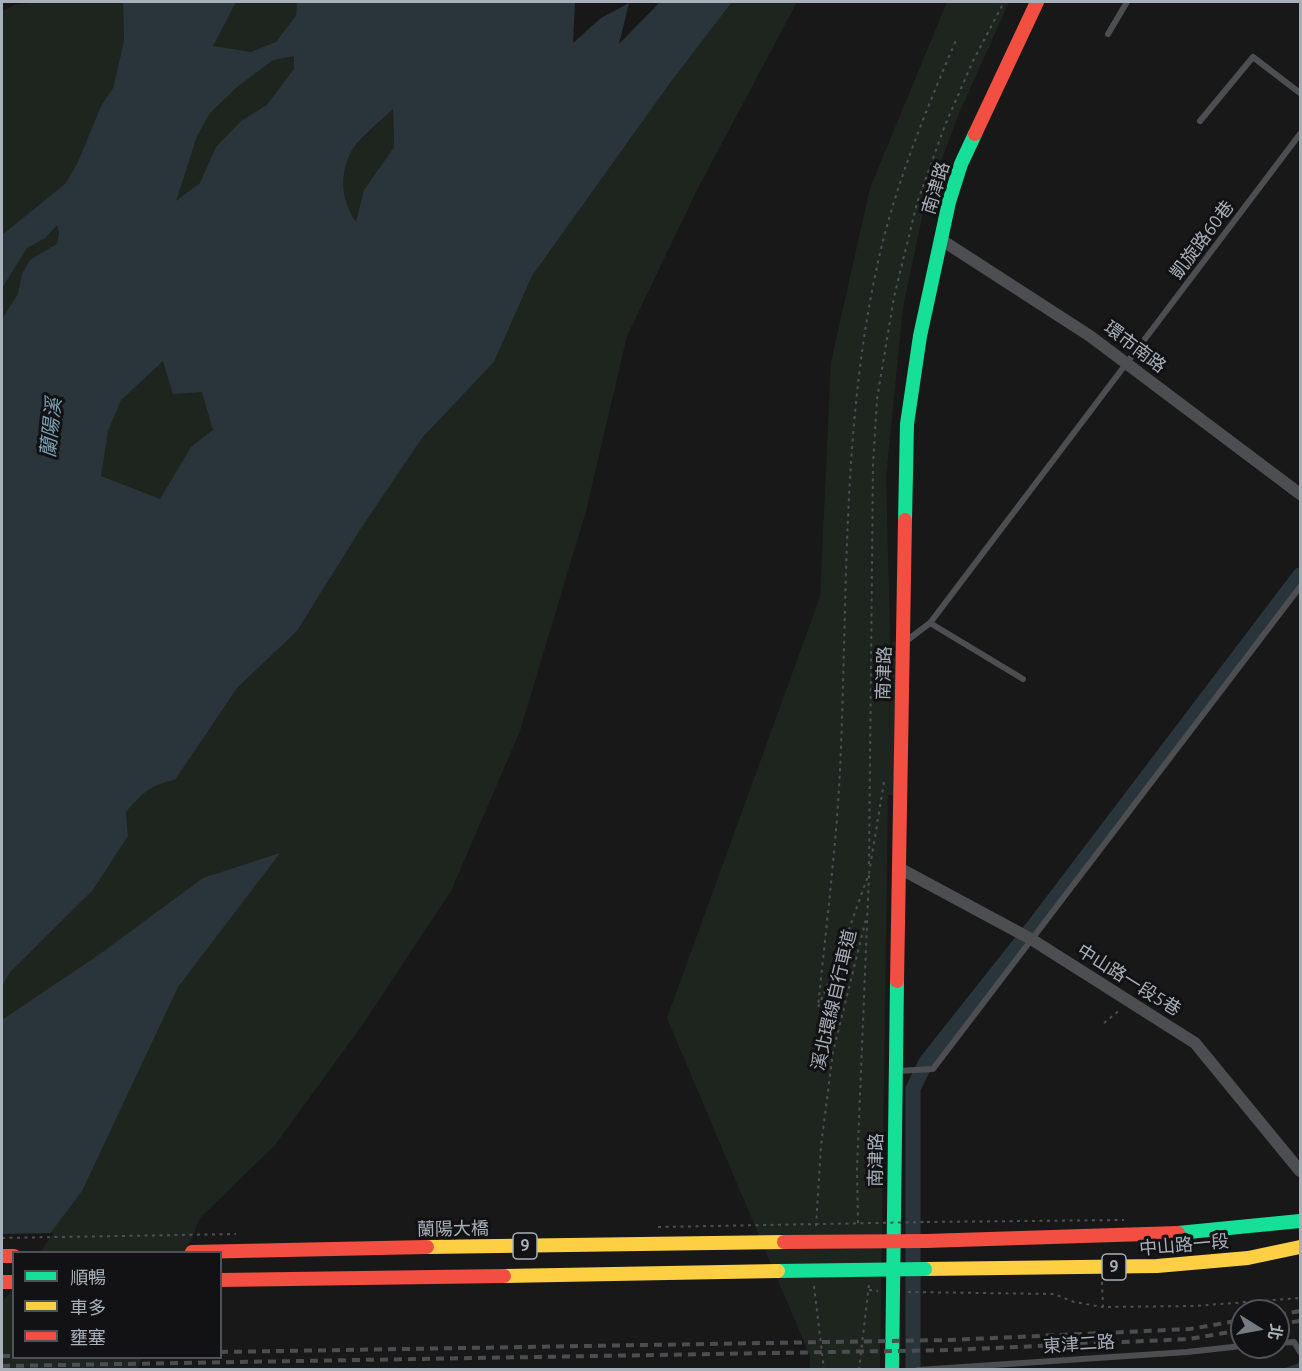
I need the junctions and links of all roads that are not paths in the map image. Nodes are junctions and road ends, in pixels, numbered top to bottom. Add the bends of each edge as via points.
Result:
1 (1127, 2) edge
2 (1037, 4) edge
3 (1107, 34) dead end
4 (1300, 93) edge
5 (1200, 122) dead end
6 (1300, 134) edge
7 (940, 239) junction
8 (1126, 363) junction
9 (1300, 495) edge
10 (1300, 586) edge
11 (930, 623) junction
12 (903, 644) junction
13 (1023, 679) dead end
14 (899, 868) junction
15 (1029, 938) junction
16 (895, 1071) junction
17 (1300, 1171) edge
18 (1300, 1221) edge
19 (858, 1241) joint
20 (1300, 1247) edge
21 (222, 1252) edge
22 (222, 1280) edge
23 (1290, 1342) edge
24 (1230, 1347) edge
25 (1300, 1352) edge
26 (892, 1370) edge
27 (918, 1370) edge

1 - 3 lane
2 - 7 main road, 南津路 via 961,164
4 - 5 lane via 1253,57
6 - 8 lane, 凱旋路60巷
7 - 8 street, 環市南路
7 - 12 main road, 南津路 via 907,424
8 - 9 street, 環市南路
8 - 11 lane, 凱旋路60巷
10 - 15 lane
11 - 12 lane, 凱旋路60巷
11 - 13 lane
12 - 14 main road, 南津路
14 - 15 street, 中山路一段5巷
14 - 16 main road, 南津路
15 - 16 lane via 933,1069
15 - 17 street, 中山路一段5巷 via 1195,1043
16 - 26 main road, 南津路
18 - 19 main road, 中山路一段 / 9, bridge via 1123,1236
19 - 21 main road, 蘭陽大橋 / 9, bridge
20 - 22 main road, 中山路一段 / 9, bridge via 1248,1258 1157,1266 925,1269 868,1276
23 - 25 lane
24 - 27 lane, 東津二路

